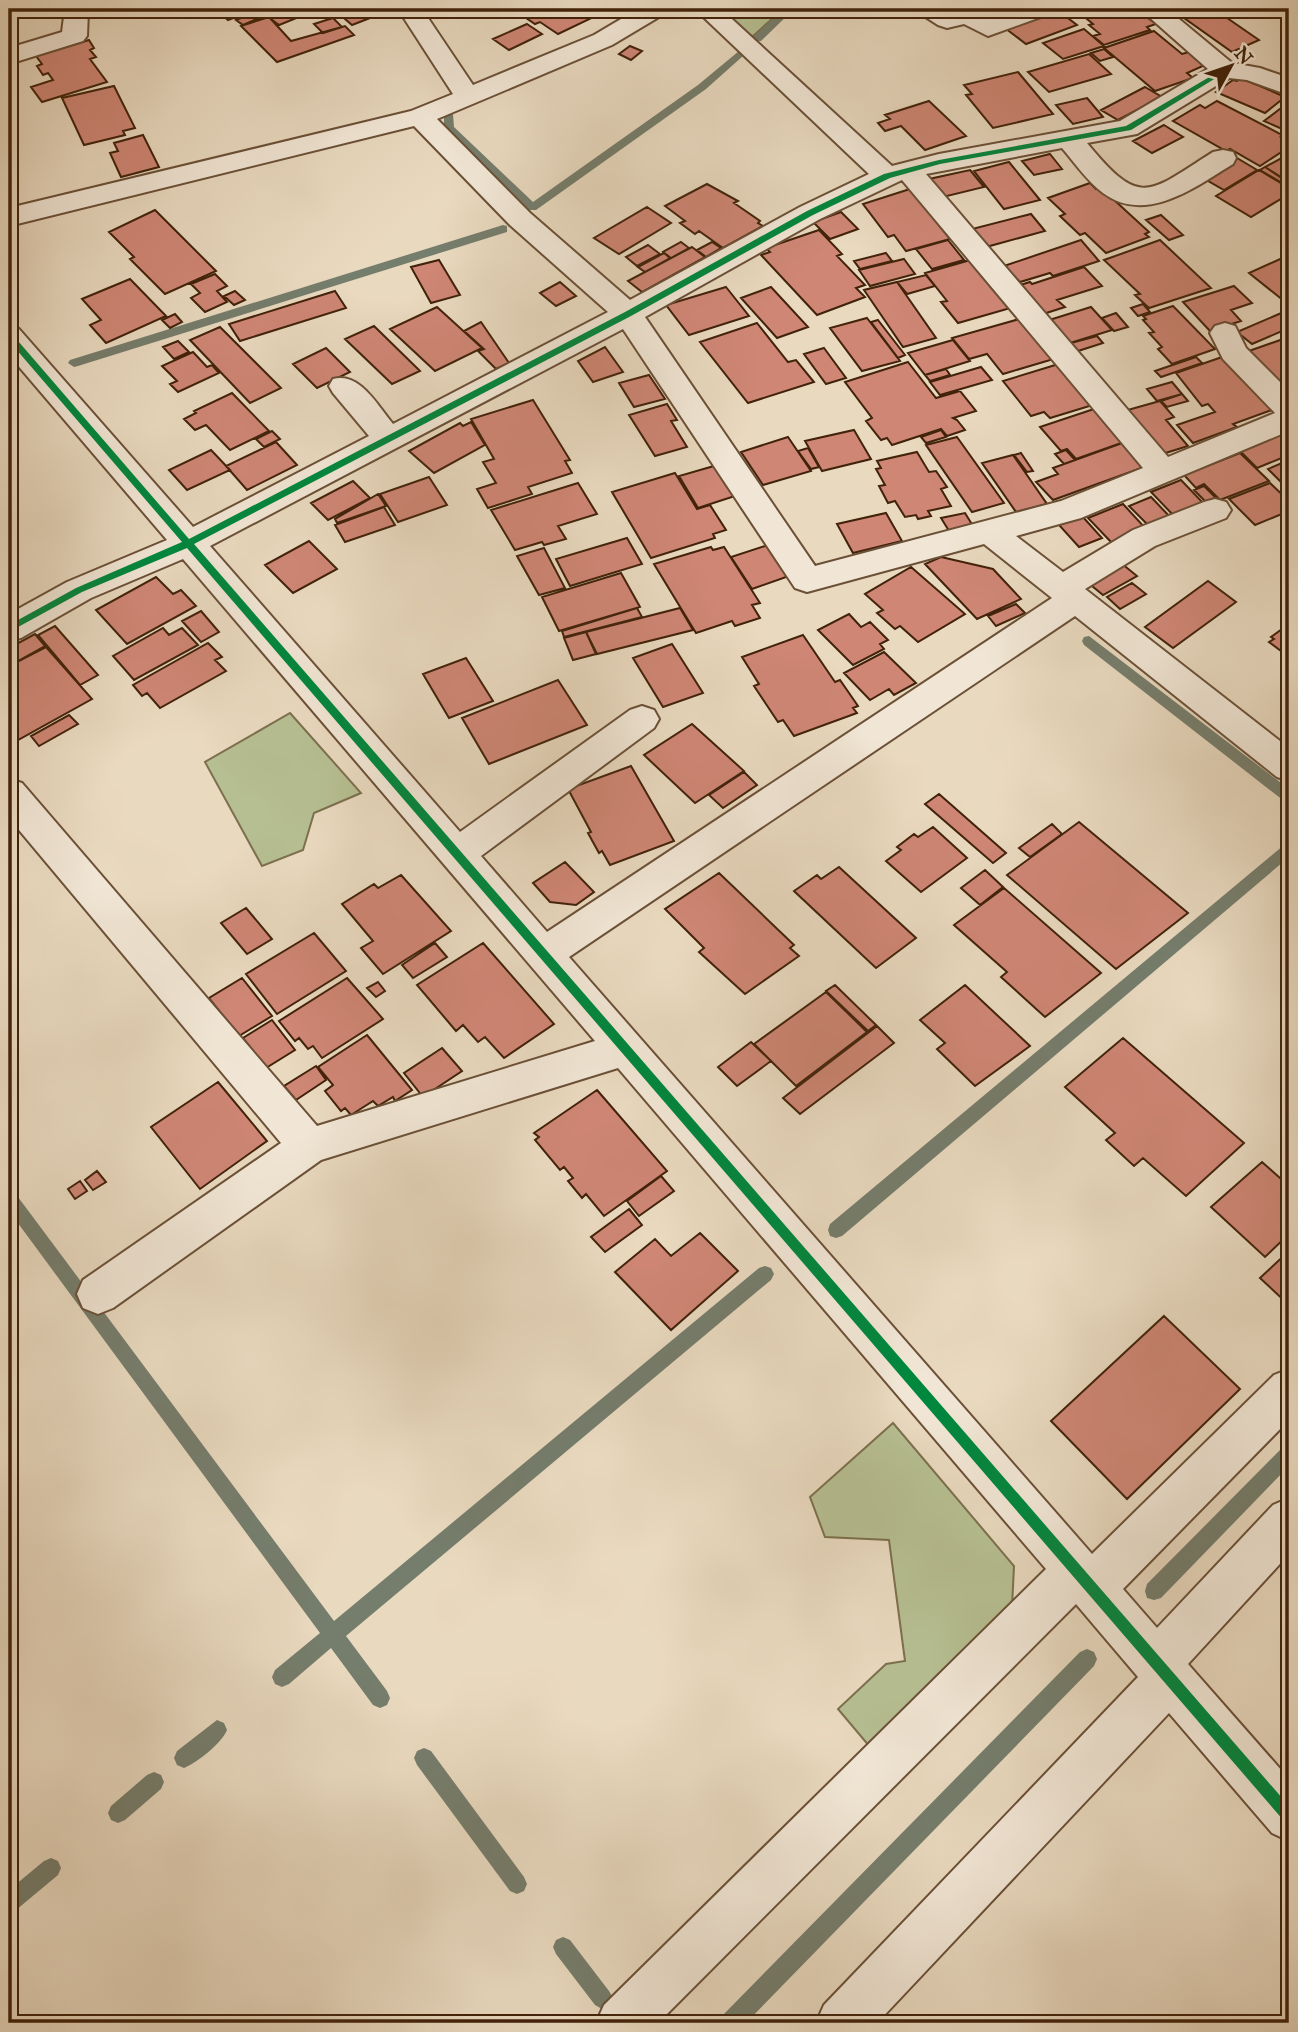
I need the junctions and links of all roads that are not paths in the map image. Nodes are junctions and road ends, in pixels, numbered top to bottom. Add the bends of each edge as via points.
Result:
1 (410, 9) edge
2 (655, 9) edge
3 (707, 9) edge
4 (930, 9) edge
5 (1040, 9) edge
6 (1152, 9) edge
7 (76, 11) dead end
8 (9, 57) edge
9 (1225, 70) junction
10 (1289, 87) edge
11 (468, 97) junction
12 (420, 117) junction
13 (1069, 139) junction
14 (1223, 158) dead end
15 (898, 173) junction
16 (9, 217) edge
17 (628, 314) junction
18 (1225, 332) dead end
19 (9, 336) edge
20 (344, 386) dead end
21 (1289, 409) edge
22 (1289, 419) edge
23 (389, 439) junction
24 (1163, 471) junction
25 (1215, 510) dead end
26 (990, 532) junction
27 (187, 544) junction
28 (1068, 594) junction
29 (9, 629) edge
30 (642, 719) dead end
31 (1289, 767) edge
32 (9, 793) edge
33 (456, 854) junction
34 (544, 954) junction
35 (625, 1049) junction
36 (309, 1146) junction
37 (98, 1294) dead end
38 (1289, 1390) edge
39 (1289, 1521) edge
40 (1085, 1579) junction
41 (1163, 1670) junction
42 (1289, 1816) edge
43 (622, 2023) edge
44 (842, 2023) edge

1 - 11 street
2 - 11 street via 603,40
3 - 15 street
4 - 5 street via 947,20 968,16 988,29
6 - 9 street
7 - 8 street via 74,36
9 - 10 street via 1251,73
9 - 13 street via 1128,128
11 - 12 street
12 - 16 street
12 - 17 street via 520,219
13 - 14 street via 1127,196 1158,195
13 - 15 street
15 - 17 street via 810,213
15 - 24 street
17 - 23 street
17 - 26 street via 807,580
18 - 21 street via 1233,352
19 - 27 street
20 - 23 street
22 - 24 street
23 - 27 street
24 - 26 street via 1070,510
25 - 28 street via 1144,538
26 - 28 street
27 - 29 street via 79,590
27 - 33 street
28 - 31 street
28 - 34 street
30 - 33 street
32 - 36 street
33 - 34 street
34 - 35 street
35 - 36 street
35 - 40 street
36 - 37 street
38 - 40 street
39 - 41 street
40 - 41 street
40 - 43 street
41 - 42 street
41 - 44 street

